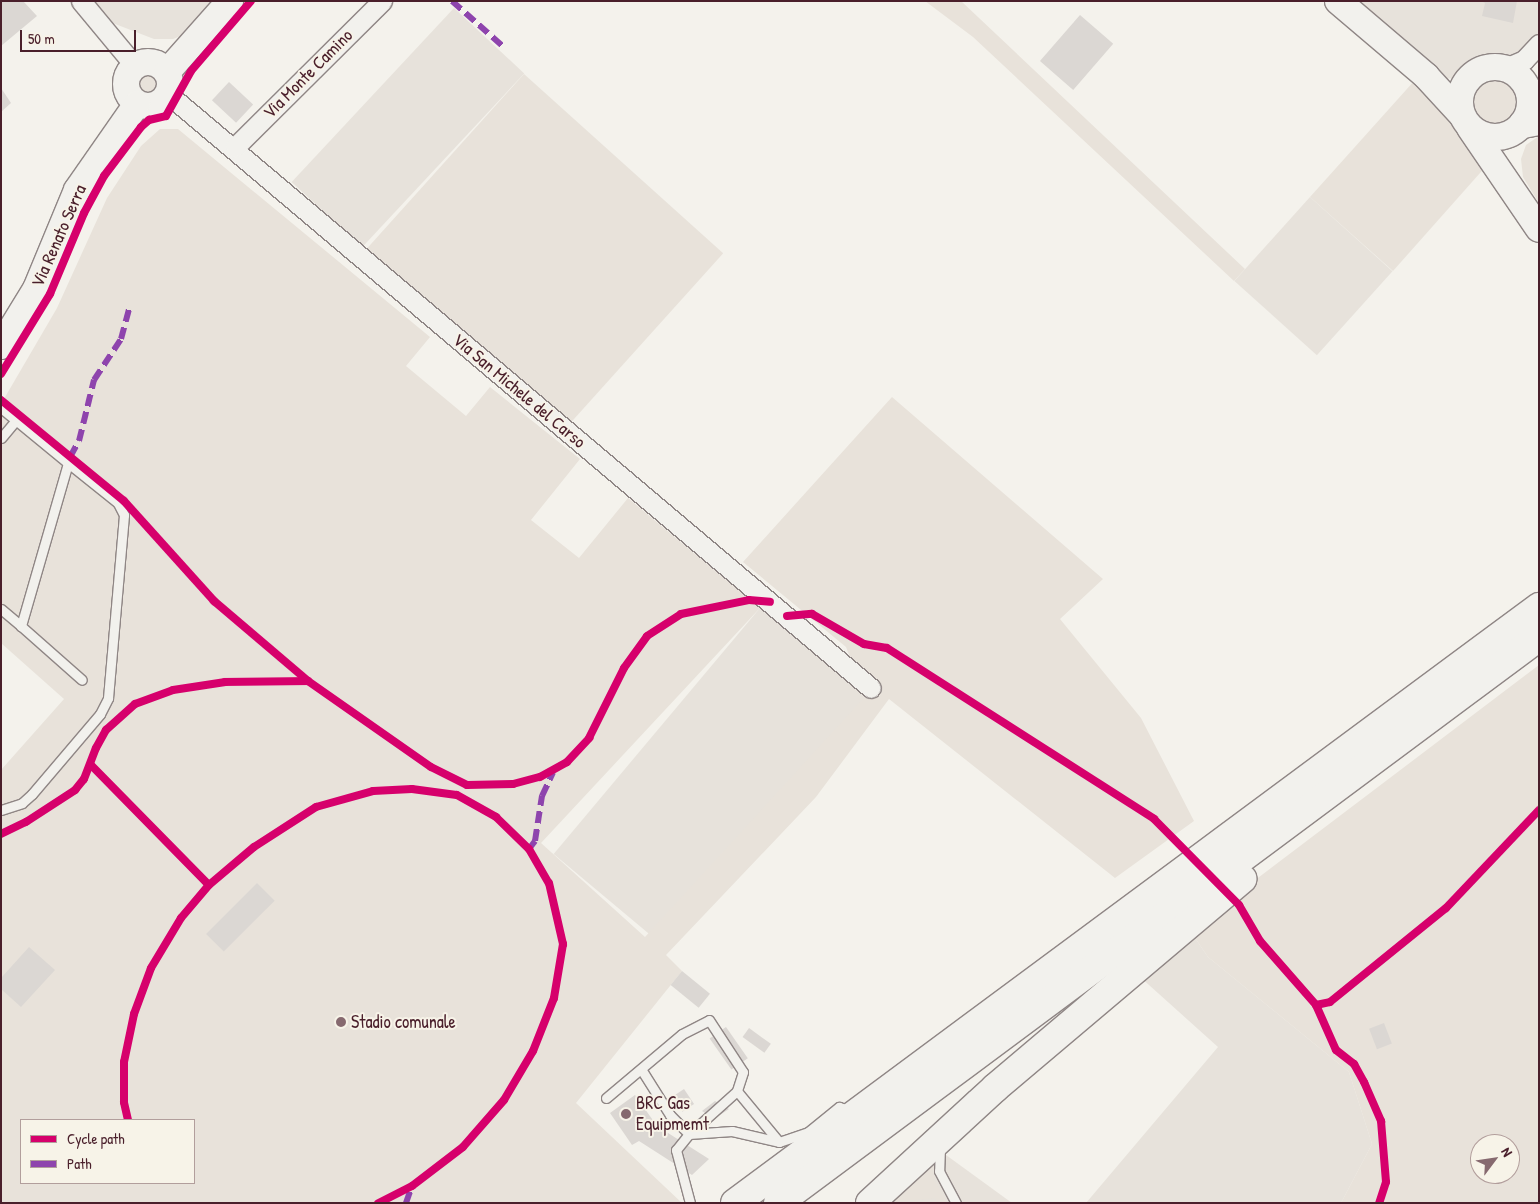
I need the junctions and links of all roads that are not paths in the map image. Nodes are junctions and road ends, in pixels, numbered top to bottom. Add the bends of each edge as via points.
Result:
1 (81, 1) edge
2 (230, 1) edge
3 (382, 1) edge
4 (1338, 1) edge
5 (1536, 49) edge
6 (135, 66) junction
7 (1504, 69) junction
8 (1426, 76) junction
9 (1468, 80) junction
10 (167, 83) junction
11 (1532, 93) edge
12 (137, 104) junction
13 (1466, 121) junction
14 (1524, 126) edge
15 (235, 147) junction
16 (1502, 174) junction
17 (1539, 229) edge
18 (1, 346) edge
19 (1, 408) edge
20 (16, 420) junction
21 (1, 438) edge
22 (68, 463) junction
23 (1539, 607) edge
24 (1, 609) edge
25 (21, 626) junction
26 (1539, 637) edge
27 (1487, 676) junction
28 (82, 680) dead end
29 (871, 688) dead end
30 (1, 810) edge
31 (641, 1069) junction
32 (737, 1091) junction
33 (606, 1098) dead end
34 (858, 1111) junction
35 (689, 1134) junction
36 (941, 1137) junction
37 (779, 1142) junction
38 (690, 1203) edge
39 (735, 1203) edge
40 (778, 1203) edge
41 (870, 1203) edge
42 (956, 1203) edge

1 - 6 street
2 - 10 street
3 - 15 street, Via Monte Camino
4 - 8 street
5 - 7 street
5 - 11 street
6 - 10 street via 155,63
6 - 12 street via 126,85 127,93
7 - 9 street via 1487,69
7 - 11 street via 1518,75
8 - 9 street via 1446,83
8 - 13 street
9 - 13 street via 1460,91
10 - 12 street via 153,106
10 - 15 street, Via San Michele del Carso
11 - 14 street
12 - 18 street, Via Renato Serra via 76,190 36,289
13 - 14 street via 1487,136
13 - 16 street
14 - 16 street via 1502,149
15 - 29 street, Via San Michele del Carso
16 - 17 street
19 - 20 lane
20 - 21 lane
20 - 22 lane
22 - 25 lane
22 - 30 lane via 118,503 124,515 108,698 100,714 32,794 22,803
23 - 34 highway
24 - 25 lane
25 - 28 lane
26 - 27 highway
27 - 36 highway via 1472,702 1273,854
27 - 40 highway
31 - 32 lane via 682,1034 709,1020 743,1072
31 - 33 lane
31 - 35 lane via 670,1115
32 - 35 lane
32 - 37 lane
34 - 37 lane via 839,1107 808,1132
34 - 39 highway
35 - 37 lane via 732,1131
35 - 38 lane via 676,1150
36 - 41 highway
36 - 42 lane via 940,1171

